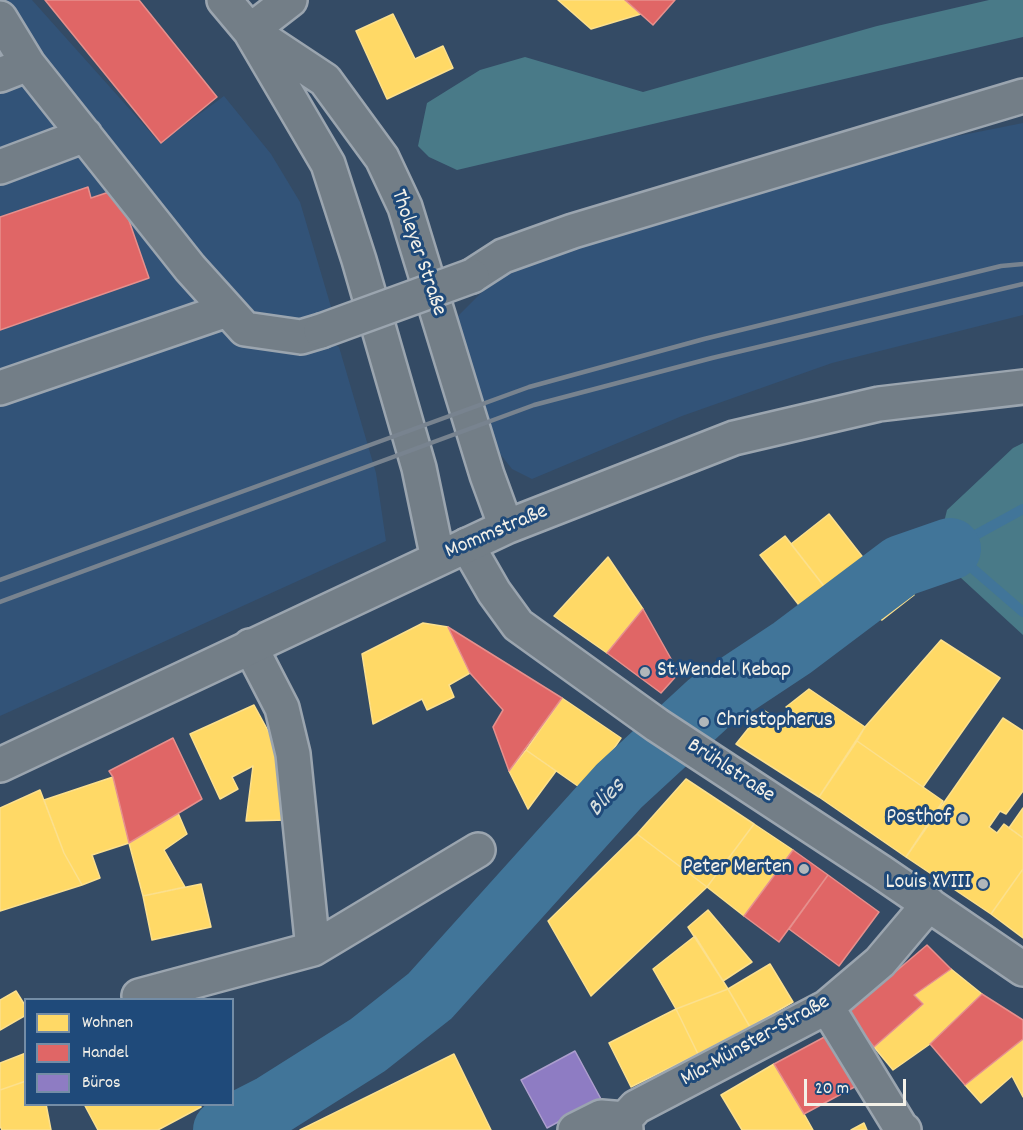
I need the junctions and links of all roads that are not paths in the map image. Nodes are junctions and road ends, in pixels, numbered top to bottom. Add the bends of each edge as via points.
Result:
1 (224, 0) edge
2 (290, 0) edge
3 (0, 18) edge
4 (250, 31) junction
5 (14, 70) edge
6 (1023, 96) edge
7 (85, 135) junction
8 (0, 167) edge
9 (227, 310) junction
10 (1023, 387) edge
11 (0, 388) edge
12 (506, 527) junction
13 (452, 552) junction
14 (250, 646) junction
15 (0, 765) edge
16 (478, 850) dead end
17 (929, 904) junction
18 (313, 949) junction
19 (1023, 969) edge
20 (139, 996) dead end
21 (826, 1007) junction
22 (626, 1125) edge
23 (574, 1130) edge
24 (904, 1130) edge

1 - 4 main road, Tholeyer Straße
2 - 4 main road
3 - 5 main road
4 - 12 main road, Tholeyer Straße via 325,80 382,158 405,207
4 - 13 main road, Tholeyer Straße via 327,164 419,468
5 - 7 main road
6 - 9 main road, bridge via 573,231 503,256 472,276 301,337 245,329
7 - 8 main road
7 - 9 main road
9 - 11 main road
10 - 12 main road, Mommstraße via 879,404 734,438
12 - 13 main road, Mommstraße
13 - 14 main road, Mommstraße
13 - 17 main road, Brühlstraße via 494,592 518,625 657,725
14 - 15 main road, Mommstraße
14 - 18 main road via 282,708 293,754
16 - 18 main road
17 - 19 main road, Brühlstraße
17 - 21 main road, Mia-Münster-Straße via 880,962
18 - 20 main road
21 - 22 main road, Mia-Münster-Straße via 636,1107
21 - 24 main road
22 - 23 main road, Mia-Münster-Straße via 601,1117

